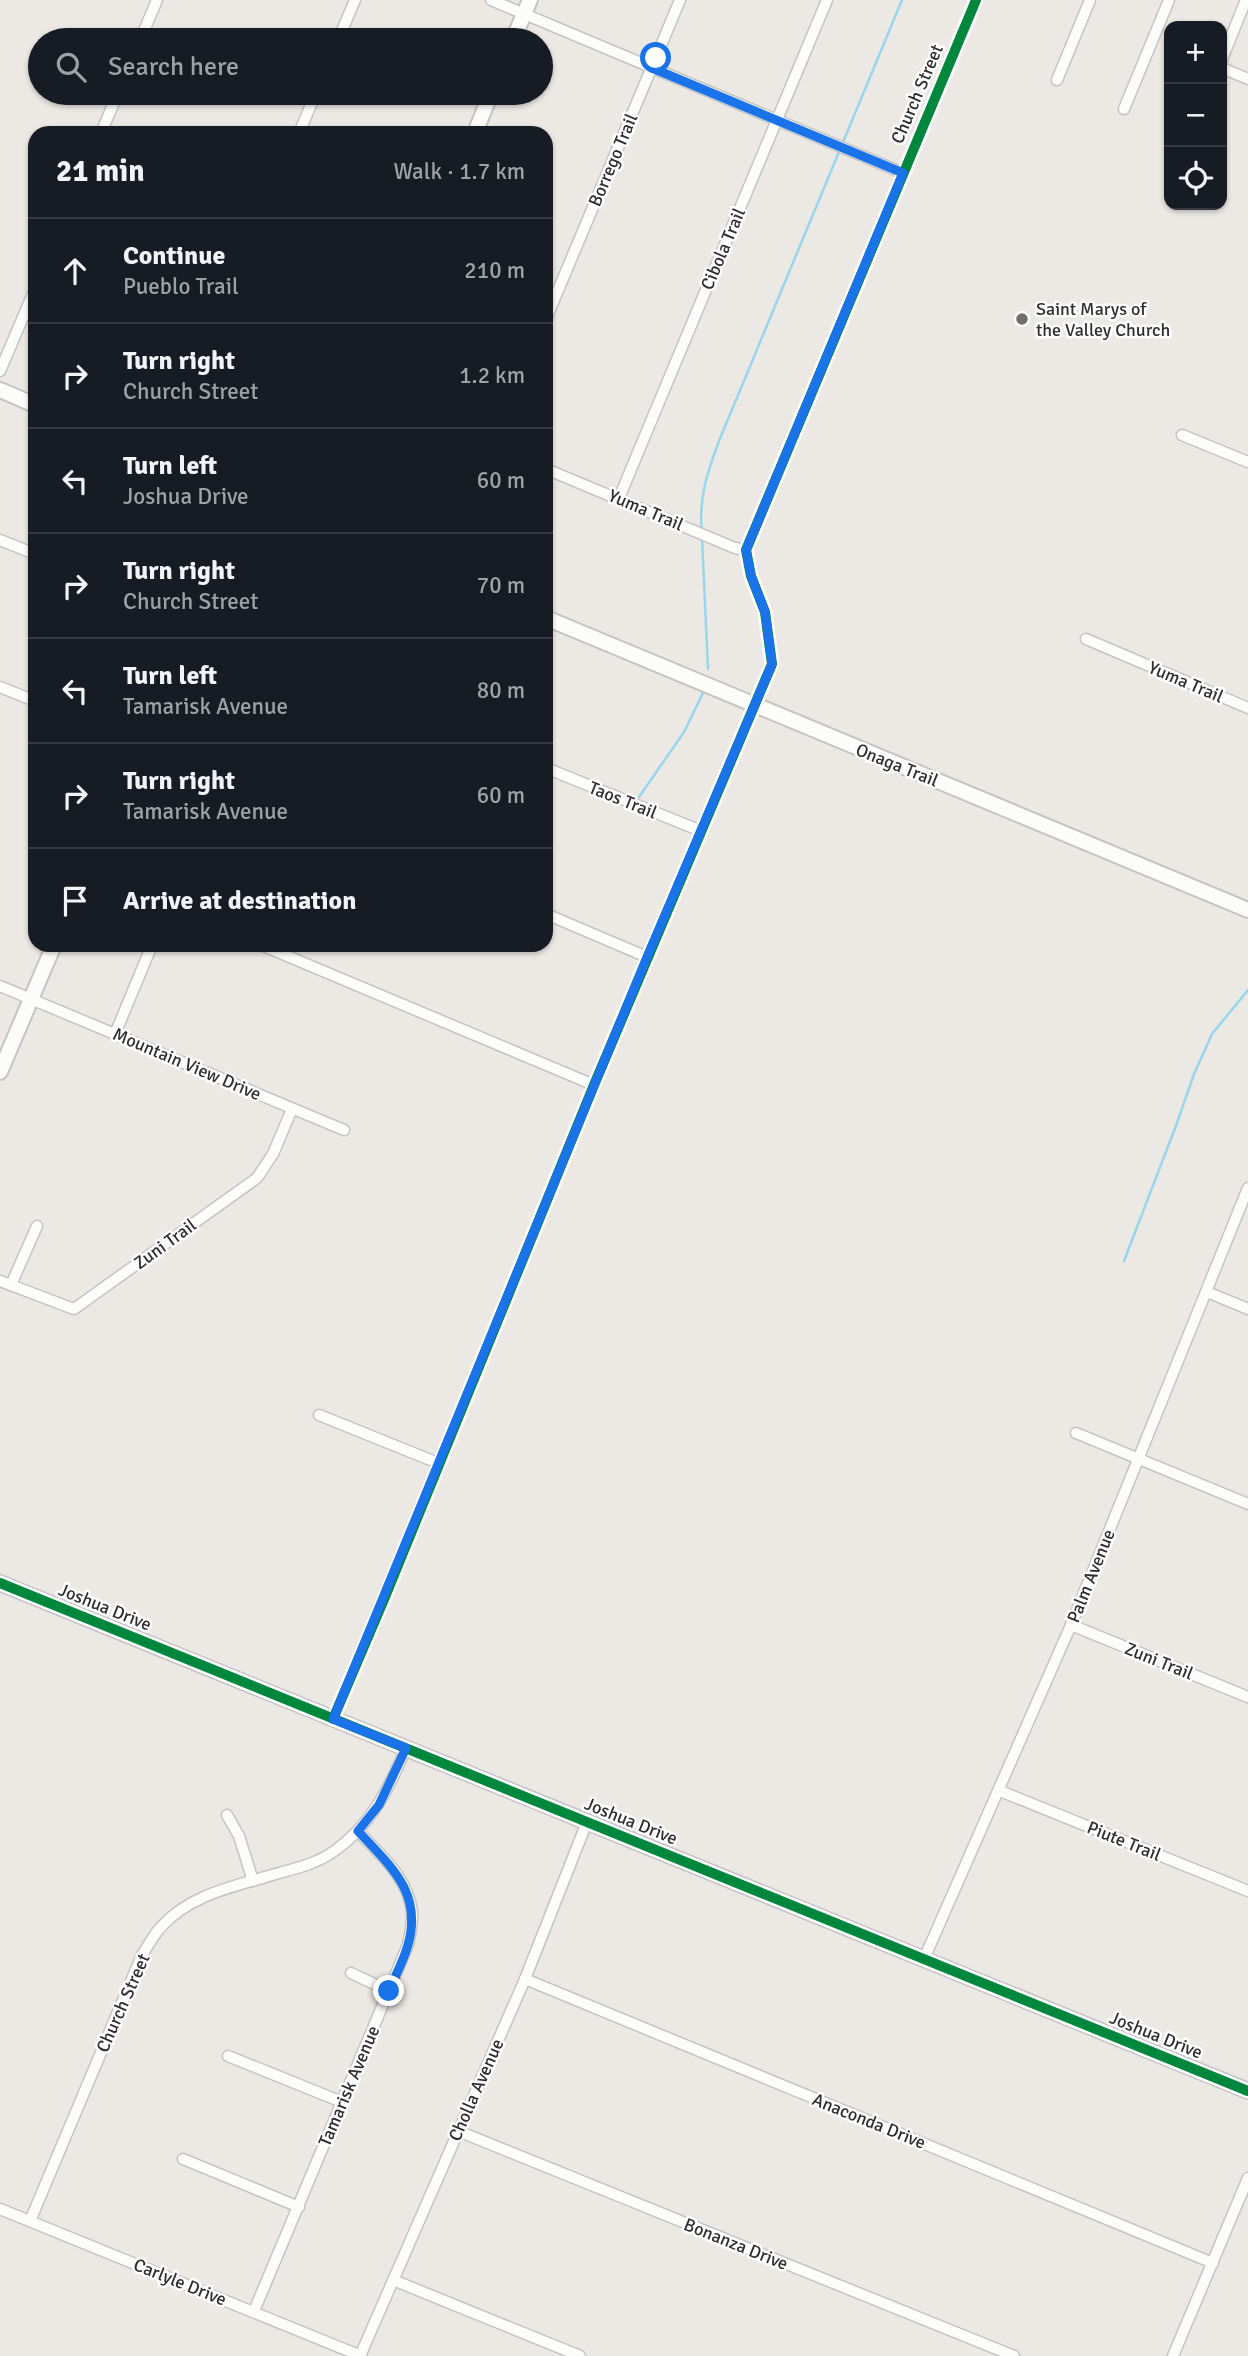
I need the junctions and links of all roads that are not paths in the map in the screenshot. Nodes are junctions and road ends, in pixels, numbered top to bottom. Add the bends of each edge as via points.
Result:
1 (157, 0) edge
2 (355, 0) edge
3 (491, 0) edge
4 (680, 0) edge
5 (827, 0) edge
6 (976, 0) edge
7 (1090, 0) edge
8 (1169, 0) edge
9 (1246, 0) edge
10 (527, 7) edge
11 (145, 28) edge
12 (343, 28) edge
13 (518, 28) edge
14 (1227, 47) edge
15 (652, 68) junction
16 (1227, 70) edge
17 (1248, 79) edge
18 (1057, 80) dead end
19 (113, 105) edge
20 (311, 105) edge
21 (486, 105) edge
22 (1124, 108) dead end
23 (777, 120) junction
24 (104, 126) edge
25 (302, 126) edge
26 (478, 126) edge
27 (903, 173) junction
28 (553, 302) edge
29 (28, 305) edge
30 (0, 371) edge
31 (0, 390) edge
32 (28, 402) edge
33 (1182, 435) dead end
34 (1248, 462) edge
35 (553, 472) edge
36 (619, 498) junction
37 (0, 540) edge
38 (746, 550) junction
39 (28, 551) edge
40 (553, 621) edge
41 (1086, 639) dead end
42 (0, 687) edge
43 (28, 698) edge
44 (754, 705) junction
45 (1248, 708) edge
46 (553, 771) edge
47 (701, 831) junction
48 (1248, 910) edge
49 (553, 917) edge
50 (51, 952) edge
51 (149, 952) edge
52 (278, 952) edge
53 (647, 957) junction
54 (0, 986) edge
55 (31, 999) junction
56 (115, 1034) junction
57 (0, 1072) edge
58 (594, 1085) junction
59 (292, 1109) junction
60 (344, 1130) dead end
61 (1248, 1188) edge
62 (37, 1226) dead end
63 (0, 1281) edge
64 (11, 1285) junction
65 (1207, 1292) junction
66 (1248, 1309) edge
67 (318, 1415) dead end
68 (1076, 1433) dead end
69 (1138, 1459) junction
70 (438, 1463) junction
71 (1248, 1504) edge
72 (0, 1583) edge
73 (1071, 1625) junction
74 (1248, 1697) edge
75 (333, 1719) junction
76 (406, 1748) junction
77 (1000, 1791) junction
78 (227, 1815) dead end
79 (587, 1822) junction
80 (358, 1831) junction
81 (253, 1881) junction
82 (1248, 1891) edge
83 (924, 1959) junction
84 (351, 1973) dead end
85 (525, 1979) junction
86 (389, 1991) junction
87 (228, 2056) dead end
88 (1248, 2091) edge
89 (342, 2102) junction
90 (458, 2131) junction
91 (183, 2159) dead end
92 (1248, 2178) edge
93 (299, 2207) junction
94 (0, 2208) edge
95 (30, 2221) junction
96 (1213, 2263) junction
97 (393, 2280) junction
98 (254, 2311) junction
99 (360, 2356) edge
100 (580, 2356) edge
101 (1013, 2356) edge
102 (1173, 2356) edge

1 - 11 street
2 - 12 street
3 - 10 street
4 - 15 street, Borrego Trail
5 - 23 street, Cibola Trail
6 - 27 street, Church Street
7 - 18 street
8 - 22 street
9 - 14 street
10 - 13 street
10 - 15 street
15 - 23 street
15 - 28 street, Borrego Trail
16 - 17 street
19 - 24 street
20 - 25 street
21 - 26 street
23 - 27 street
23 - 36 street, Cibola Trail
27 - 38 street, Church Street
29 - 30 street
31 - 32 street
33 - 34 street
35 - 36 street, Yuma Trail
36 - 38 street, Yuma Trail
37 - 39 street
38 - 44 street via 765,612 772,664
40 - 44 street, Onaga Trail
41 - 45 street, Yuma Trail
42 - 43 street
44 - 47 street
44 - 48 street, Onaga Trail
46 - 47 street, Taos Trail
47 - 53 street
49 - 53 street
50 - 55 street
51 - 56 street
52 - 58 street
53 - 58 street
54 - 55 street, Mountain View Drive
55 - 56 street, Mountain View Drive
55 - 57 street
56 - 59 street, Mountain View Drive
58 - 70 street
59 - 60 street, Mountain View Drive
59 - 64 street, Zuni Trail via 257,1178 74,1309
61 - 65 street, Palm Avenue
62 - 64 street
63 - 64 street, Zuni Trail
65 - 66 street
65 - 69 street, Palm Avenue
67 - 70 street
68 - 69 street
69 - 71 street
69 - 73 street, Palm Avenue
70 - 75 street
72 - 75 street, Joshua Drive
73 - 74 street, Zuni Trail
73 - 77 street, Palm Avenue
75 - 76 street, Joshua Drive
76 - 79 street, Joshua Drive
76 - 80 street, Church Street via 379,1805
77 - 82 street, Piute Trail
77 - 83 street, Palm Avenue
78 - 81 street
79 - 83 street, Joshua Drive
79 - 85 street, Cholla Avenue
80 - 81 street, Church Street via 309,1864
80 - 86 street, Tamarisk Avenue via 394,1869 408,1892 412,1915 408,1945
81 - 95 street, Church Street via 182,1908 160,1928 142,1955
83 - 88 street, Joshua Drive
84 - 86 street
85 - 90 street, Cholla Avenue
85 - 96 street, Anaconda Drive
86 - 89 street, Tamarisk Avenue
87 - 89 street
89 - 93 street, Tamarisk Avenue
90 - 97 street, Cholla Avenue
90 - 101 street, Bonanza Drive
91 - 93 street
92 - 96 street
93 - 98 street, Tamarisk Avenue
94 - 95 street, Carlyle Drive
95 - 98 street, Carlyle Drive
96 - 102 street
97 - 99 street, Cholla Avenue
97 - 100 street
98 - 99 street, Carlyle Drive

